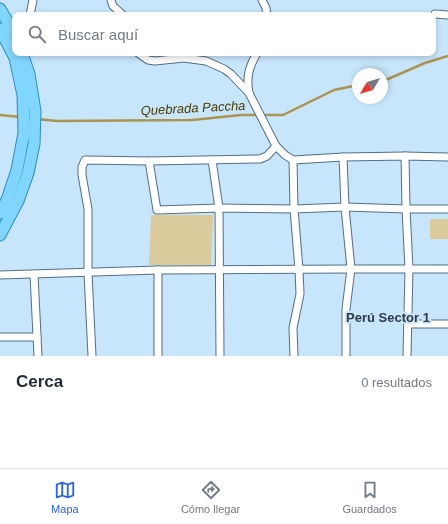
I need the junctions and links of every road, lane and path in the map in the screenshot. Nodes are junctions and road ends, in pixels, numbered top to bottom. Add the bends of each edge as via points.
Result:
1 (33, 0) edge
2 (111, 0) edge
3 (262, 0) edge
4 (0, 9) edge
5 (31, 12) edge
6 (120, 12) edge
7 (267, 12) edge
8 (436, 14) edge
9 (448, 14) edge
10 (0, 29) edge
11 (12, 30) edge
12 (12, 52) edge
13 (14, 56) edge
14 (23, 56) edge
15 (142, 56) edge
16 (256, 56) edge
17 (249, 93) junction
18 (276, 146) junction
19 (405, 156) junction
20 (344, 157) junction
21 (448, 157) edge
22 (212, 160) junction
23 (293, 160) junction
24 (149, 161) junction
25 (12, 200) junction
26 (345, 207) junction
27 (219, 208) junction
28 (294, 209) junction
29 (406, 209) junction
30 (448, 209) edge
31 (0, 213) edge
32 (0, 235) edge
33 (299, 269) junction
34 (351, 269) junction
35 (409, 269) junction
36 (448, 269) edge
37 (158, 270) junction
38 (219, 270) junction
39 (88, 272) junction
40 (0, 275) edge
41 (34, 275) junction
42 (408, 324) junction
43 (448, 324) edge
44 (0, 337) edge
45 (37, 337) junction
46 (38, 356) edge
47 (92, 356) edge
48 (158, 356) edge
49 (220, 356) edge
50 (294, 356) edge
51 (346, 356) edge
52 (407, 356) edge

1 - 5 street
2 - 6 street
3 - 7 street
4 - 11 main road
8 - 9 street
10 - 12 main road
13 - 25 main road via 23,94 24,133
14 - 25 main road via 35,110 34,144 28,173
15 - 17 street via 155,61 184,58 206,61 231,74
16 - 17 street via 249,69
17 - 18 street
18 - 22 street via 267,156 260,159
18 - 23 street
19 - 20 street
19 - 21 street
19 - 29 street
20 - 23 street
20 - 26 street
22 - 24 street
22 - 27 street
23 - 28 street
24 - 27 street via 157,210
24 - 39 street via 85,160 82,174 88,209
25 - 31 main road
25 - 32 main road
26 - 28 street
26 - 29 street
26 - 34 street
27 - 28 street
27 - 38 street
28 - 33 street
29 - 30 street
29 - 35 street
33 - 34 street
33 - 38 street
33 - 50 street via 300,294 293,328
34 - 35 street
34 - 51 street via 346,309
35 - 36 street
35 - 42 street
37 - 38 street
37 - 39 street
37 - 48 street
38 - 49 street
39 - 41 street
39 - 47 street
40 - 41 street
41 - 45 street
42 - 43 street
42 - 52 street
44 - 45 street
45 - 46 street

